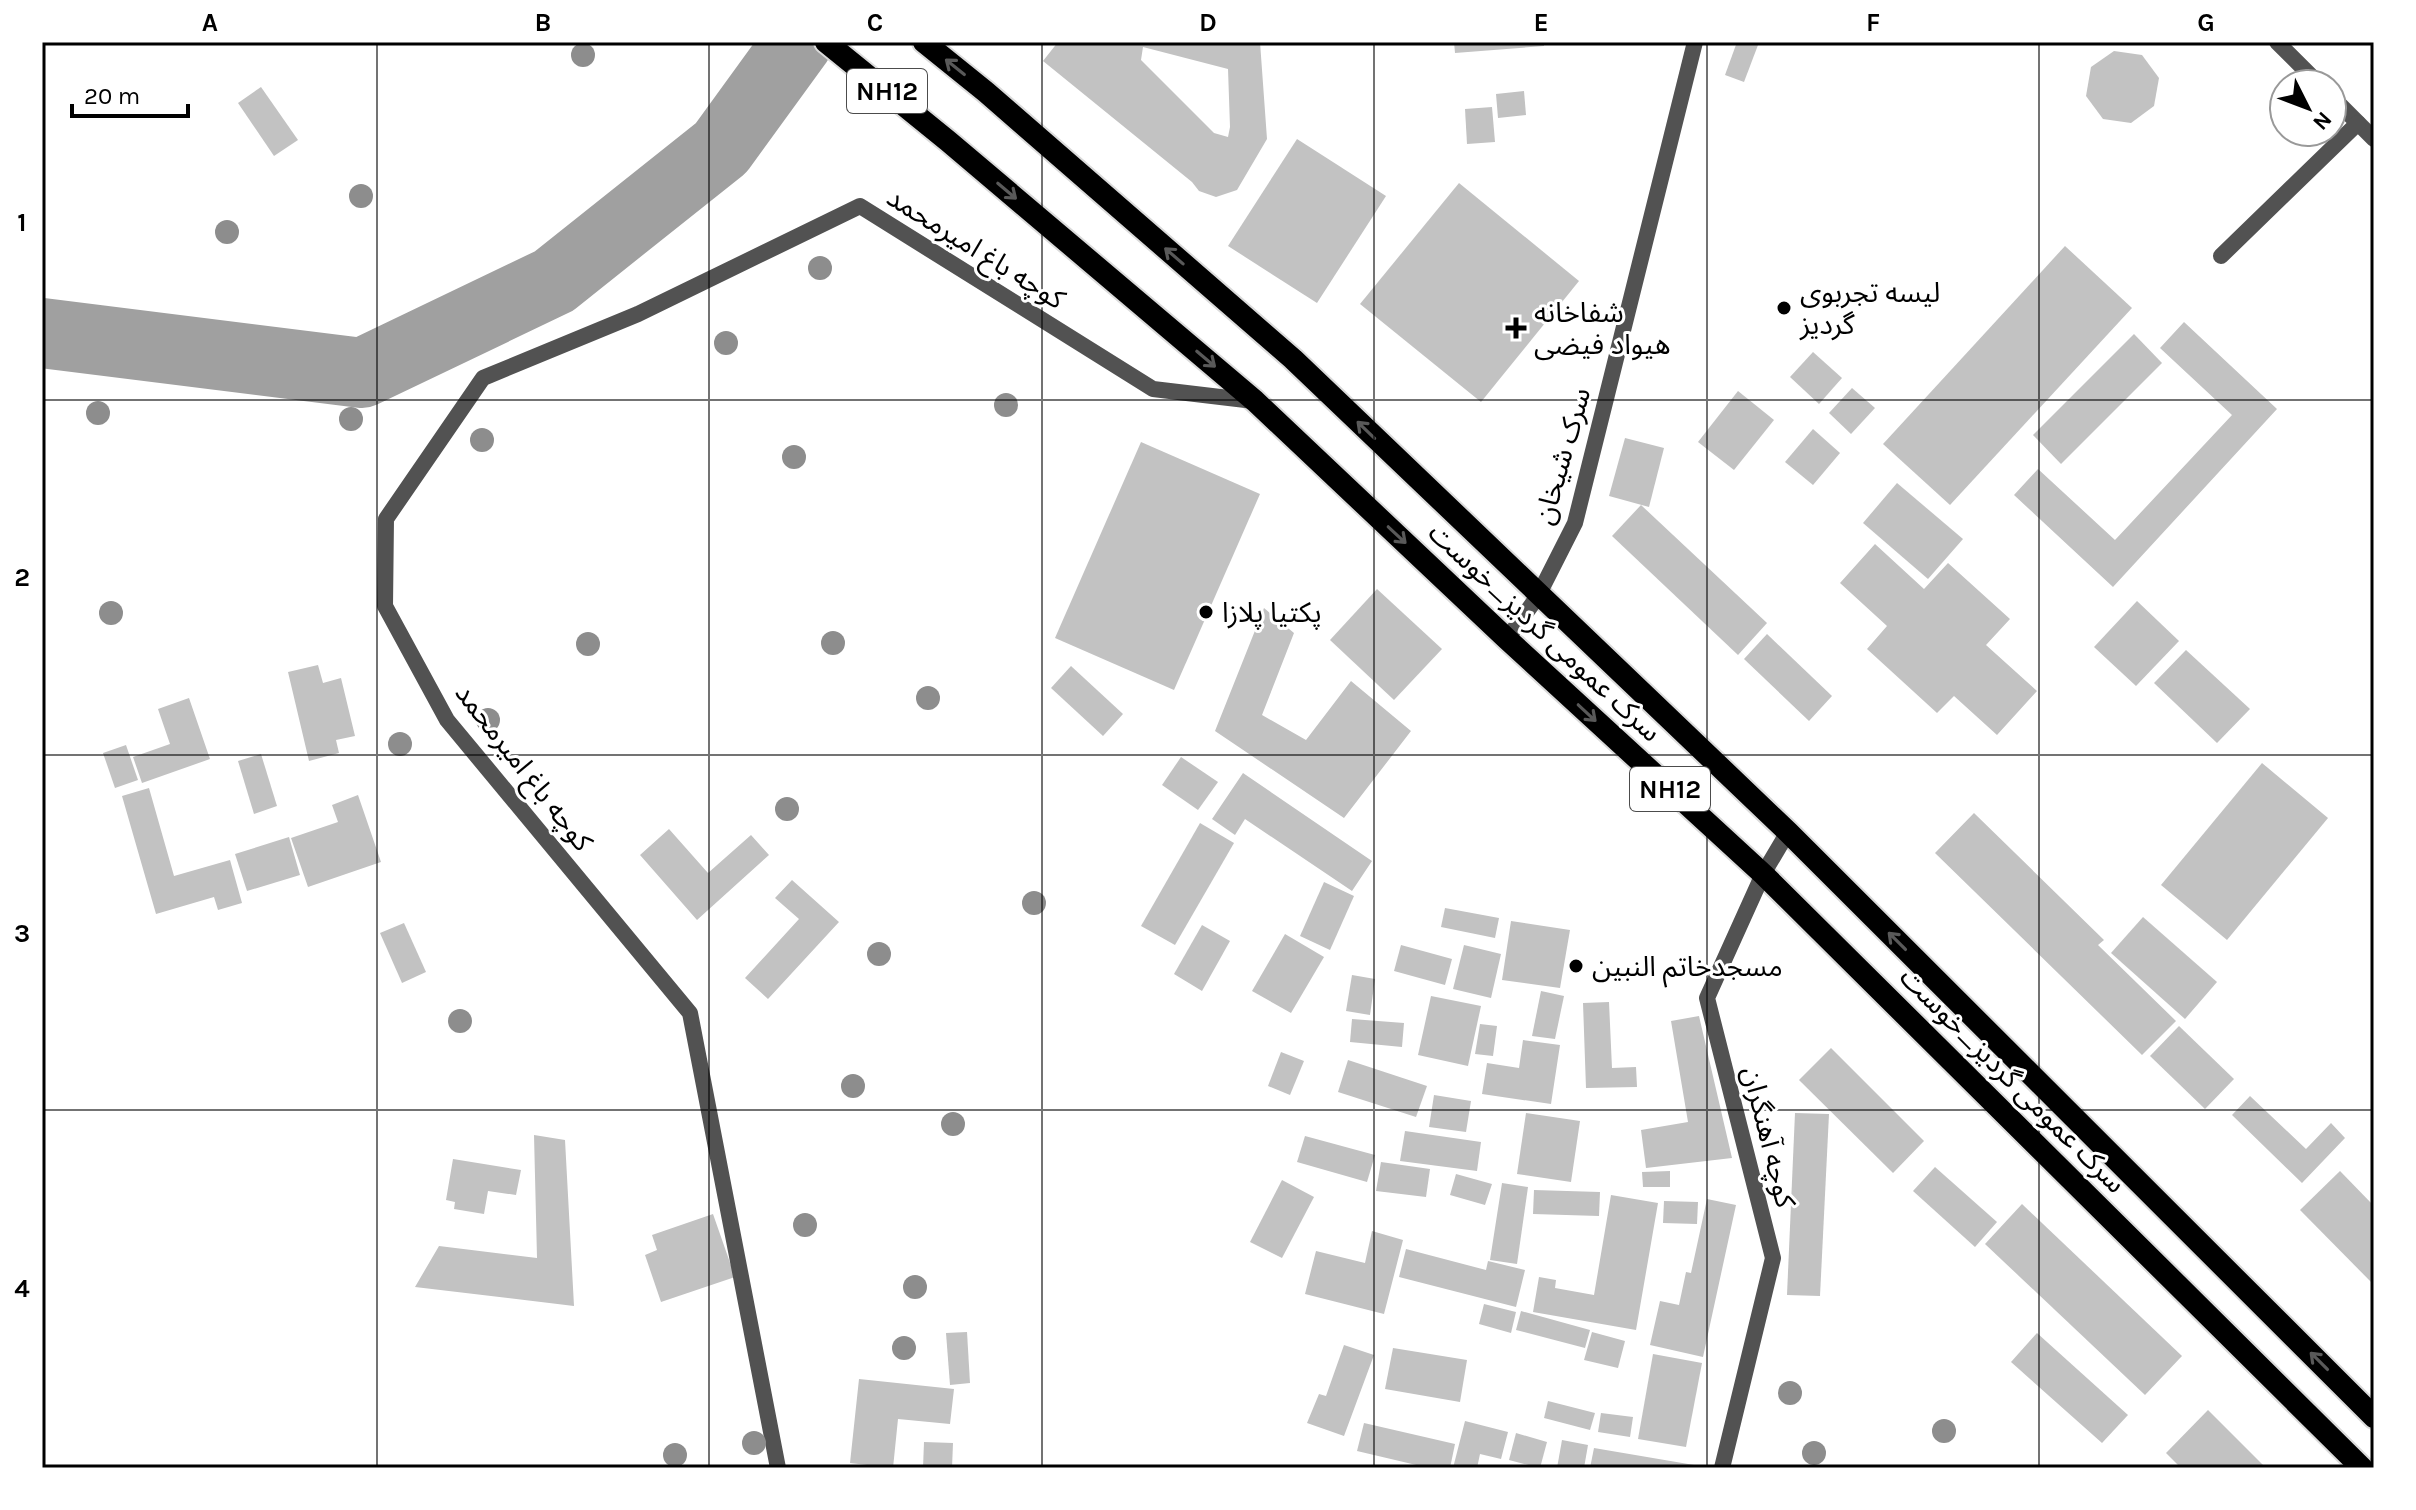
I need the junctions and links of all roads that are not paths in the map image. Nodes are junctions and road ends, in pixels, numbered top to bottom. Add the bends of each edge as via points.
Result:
1 (826, 42) edge
2 (924, 42) edge
3 (1695, 42) edge
4 (2277, 42) edge
5 (2303, 68) edge
6 (2348, 113) edge
7 (2358, 123) junction
8 (2374, 139) edge
9 (2221, 256) dead end
10 (1255, 401) junction
11 (1538, 596) junction
12 (1507, 639) junction
13 (1788, 832) junction
14 (1763, 874) junction
15 (2374, 1417) edge
16 (778, 1468) edge
17 (1722, 1468) edge
18 (2362, 1468) edge

1 -> 10 highway, سرک عمومی گردیز_خوست / NH12
11 -> 2 highway, سرک عمومی گردیز_خوست / NH12 via 1293,359
3 - 11 street, سرک شیخان via 1575,523
4 - 5 street
6 - 7 street
7 - 8 street
7 - 9 street
10 -> 12 highway, سرک عمومی گردیز_خوست / NH12
10 - 16 street, کوچه باغ امیرمحمد via 1153,389 860,206 638,314 483,378 386,519 385,606 447,720 690,1013
11 - 12 street, سرک شیخان
11 - 13 highway, سرک عمومی گردیز_خوست / NH12
12 -> 14 highway, سرک عمومی گردیز_خوست / NH12
13 - 14 street, کوچه آهنگران
15 -> 13 highway, سرک عمومی گردیز_خوست / NH12
14 - 17 street, کوچه آهنگران via 1707,998 1773,1258
14 - 18 highway, سرک عمومی گردیز_خوست / NH12

